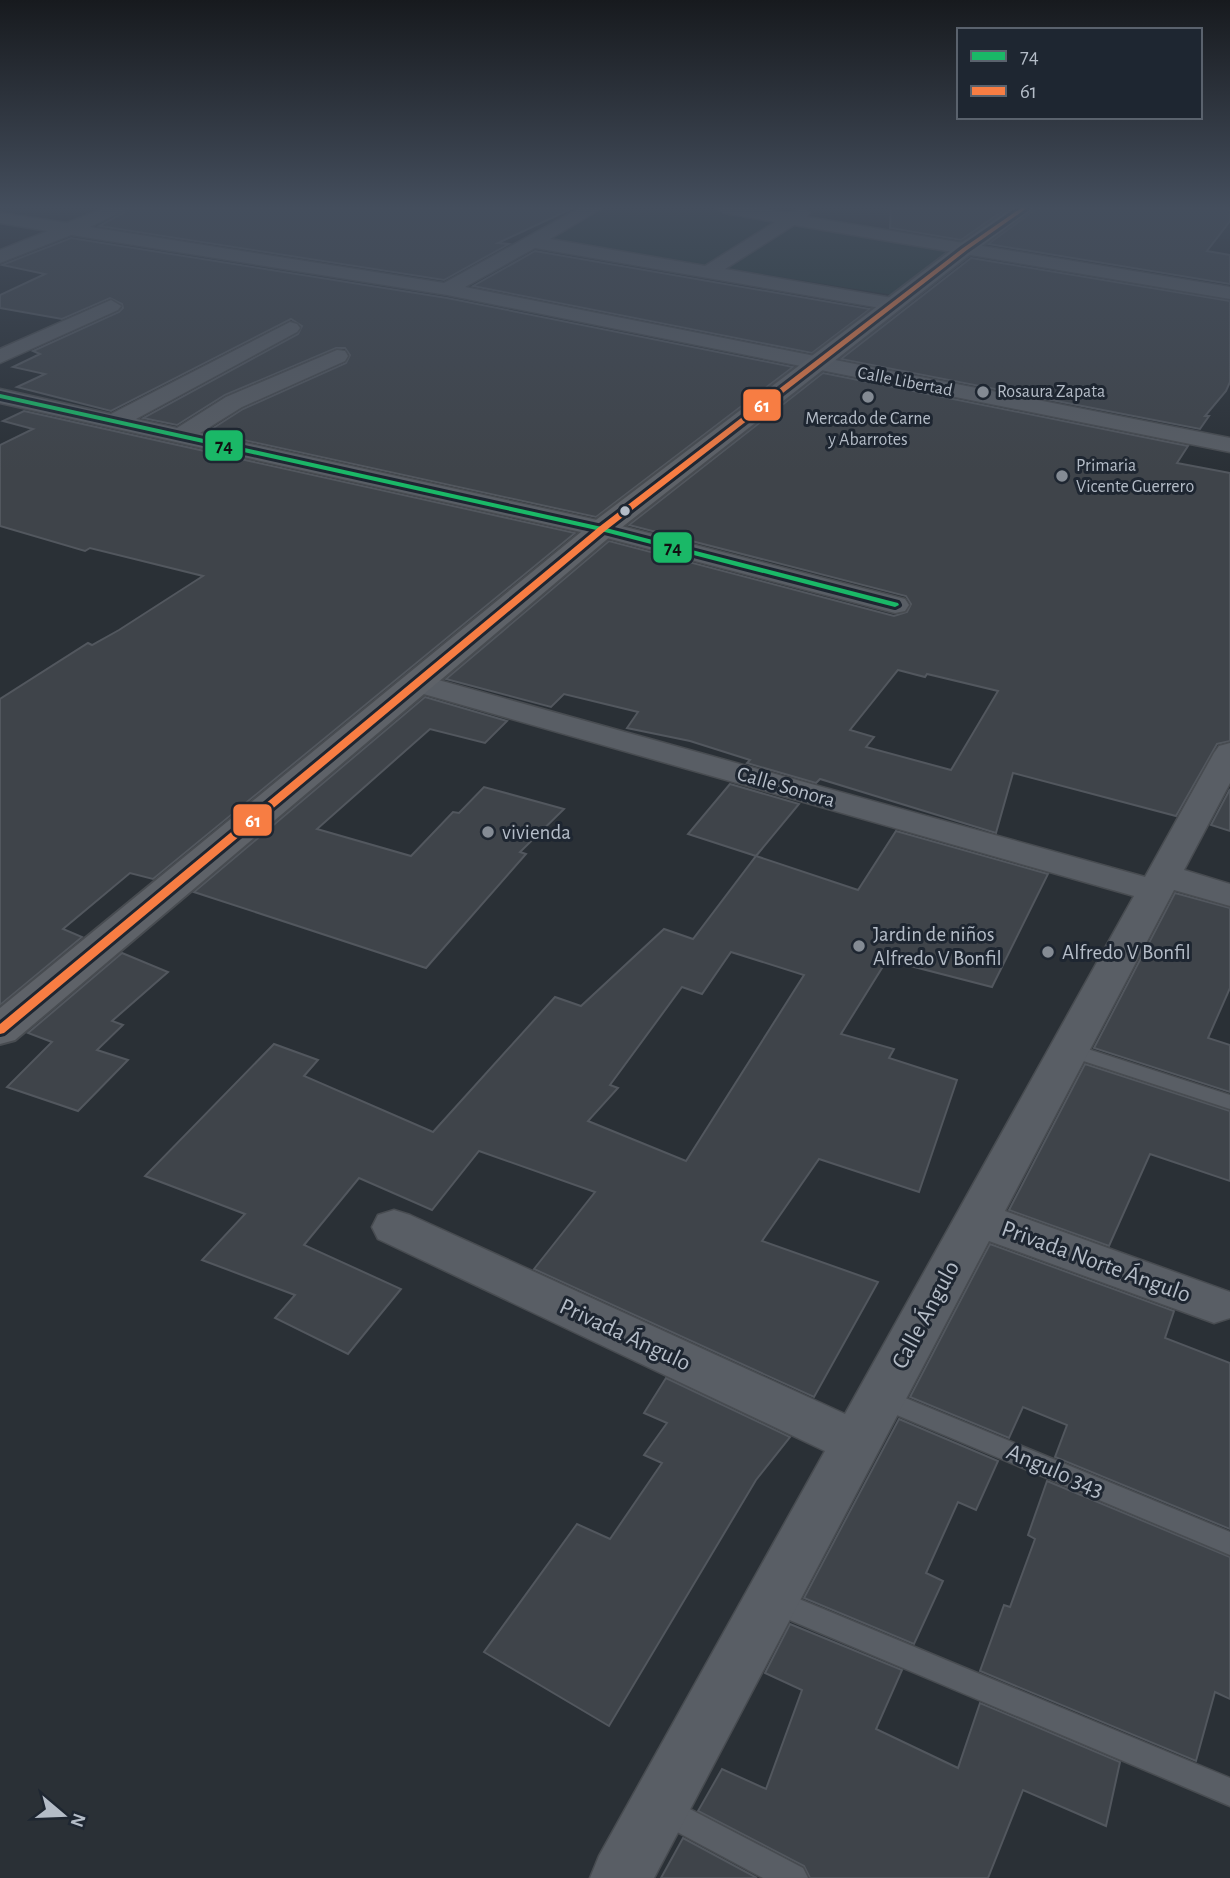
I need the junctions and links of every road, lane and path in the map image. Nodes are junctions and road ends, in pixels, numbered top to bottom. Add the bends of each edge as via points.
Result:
1 (479, 296) edge
2 (843, 296) edge
3 (902, 296) edge
4 (891, 304) junction
5 (111, 306) dead end
6 (290, 328) dead end
7 (337, 356) dead end
8 (0, 357) edge
9 (813, 364) junction
10 (0, 396) edge
11 (115, 421) junction
12 (180, 436) junction
13 (1225, 437) edge
14 (601, 529) junction
15 (895, 605) dead end
16 (417, 682) junction
17 (1230, 753) edge
18 (1160, 883) junction
19 (1230, 895) edge
20 (0, 1030) edge
21 (1069, 1049) junction
22 (1230, 1102) edge
23 (978, 1219) junction
24 (394, 1227) dead end
25 (1214, 1305) dead end
26 (881, 1398) junction
27 (857, 1443) junction
28 (1230, 1544) edge
29 (772, 1599) junction
30 (1230, 1792) edge
31 (660, 1807) junction
32 (621, 1878) edge
33 (793, 1878) edge

1 - 9 street, Calle Libertad
2 - 4 street
3 - 4 main road
4 - 9 main road
5 - 8 street
6 - 11 street
7 - 12 street via 234,402
9 - 13 street, Calle Libertad
9 - 14 main road
10 - 11 street
11 - 12 street
12 - 14 street
14 - 15 street
14 - 16 main road
16 - 18 street, Calle Sonora
16 - 20 main road
17 - 18 street, Calle Ángulo
18 - 19 street, Calle Sonora
18 - 21 street, Calle Ángulo
21 - 22 lane
21 - 23 street, Calle Ángulo
23 - 25 street, Privada Norte Ángulo
23 - 26 street, Calle Ángulo
24 - 27 street, Privada Ángulo
26 - 27 street, Calle Ángulo
26 - 28 lane, Angulo 343
27 - 29 street, Calle Ángulo
29 - 30 lane
29 - 31 street, Calle Ángulo
31 - 32 street, Calle Ángulo
31 - 33 lane

